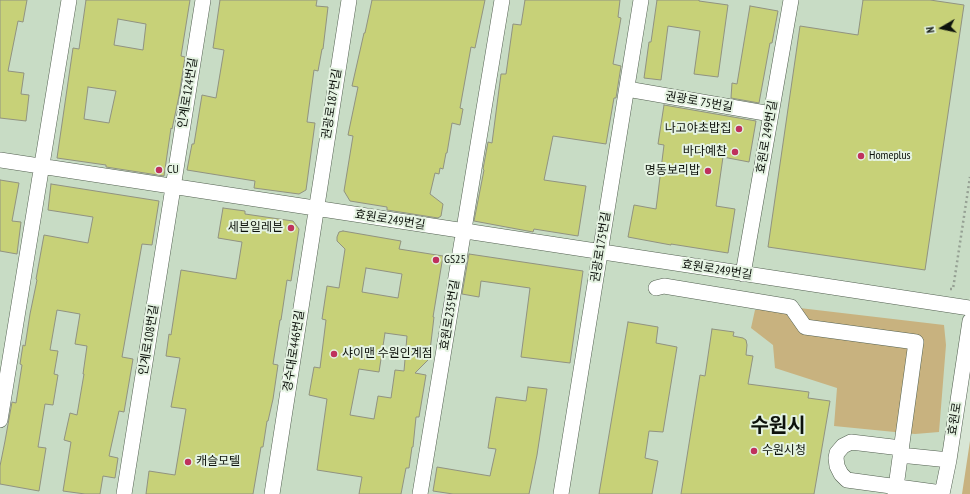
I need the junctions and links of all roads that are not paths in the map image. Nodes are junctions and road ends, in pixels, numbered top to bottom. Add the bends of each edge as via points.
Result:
1 (68, 0) edge
2 (203, 0) edge
3 (349, 0) edge
4 (502, 0) edge
5 (641, 0) edge
6 (791, 0) edge
7 (627, 89) junction
8 (771, 114) junction
9 (0, 160) edge
10 (41, 166) junction
11 (173, 186) junction
12 (316, 208) junction
13 (464, 231) junction
14 (600, 252) junction
15 (743, 274) junction
16 (656, 288) dead end
17 (970, 308) edge
18 (970, 321) edge
19 (0, 420) edge
20 (901, 451) junction
21 (949, 460) junction
22 (895, 490) edge
23 (942, 493) edge
24 (124, 494) edge
25 (272, 494) edge
26 (420, 494) edge
27 (561, 494) edge

1 - 10 street
2 - 11 street, 인계로124번길
3 - 12 street, 권광로187번길
4 - 13 street
5 - 7 street, 권광로175번길
6 - 8 street, 효원로 249번길
7 - 8 street, 권광로 75번길
7 - 14 street, 권광로175번길
8 - 15 street, 효원로 249번길
9 - 10 street
10 - 11 street
10 - 19 street
11 - 12 street
11 - 24 street, 인계로108번길
12 - 13 street, 효원로249번길
12 - 25 street, 경수대로446번길
13 - 14 street, 효원로249번길
13 - 26 street, 효원로235번길
14 - 15 street, 효원로249번길
14 - 27 street, 권광로175번길
15 - 17 street, 효원로249번길
16 - 20 street via 664,286 791,307 805,326 916,342
18 - 21 street, 효원로
20 - 21 street
20 - 22 street
20 - 22 street via 851,442 841,448 836,458 837,466 846,480
21 - 23 street, 효원로
22 - 23 street

